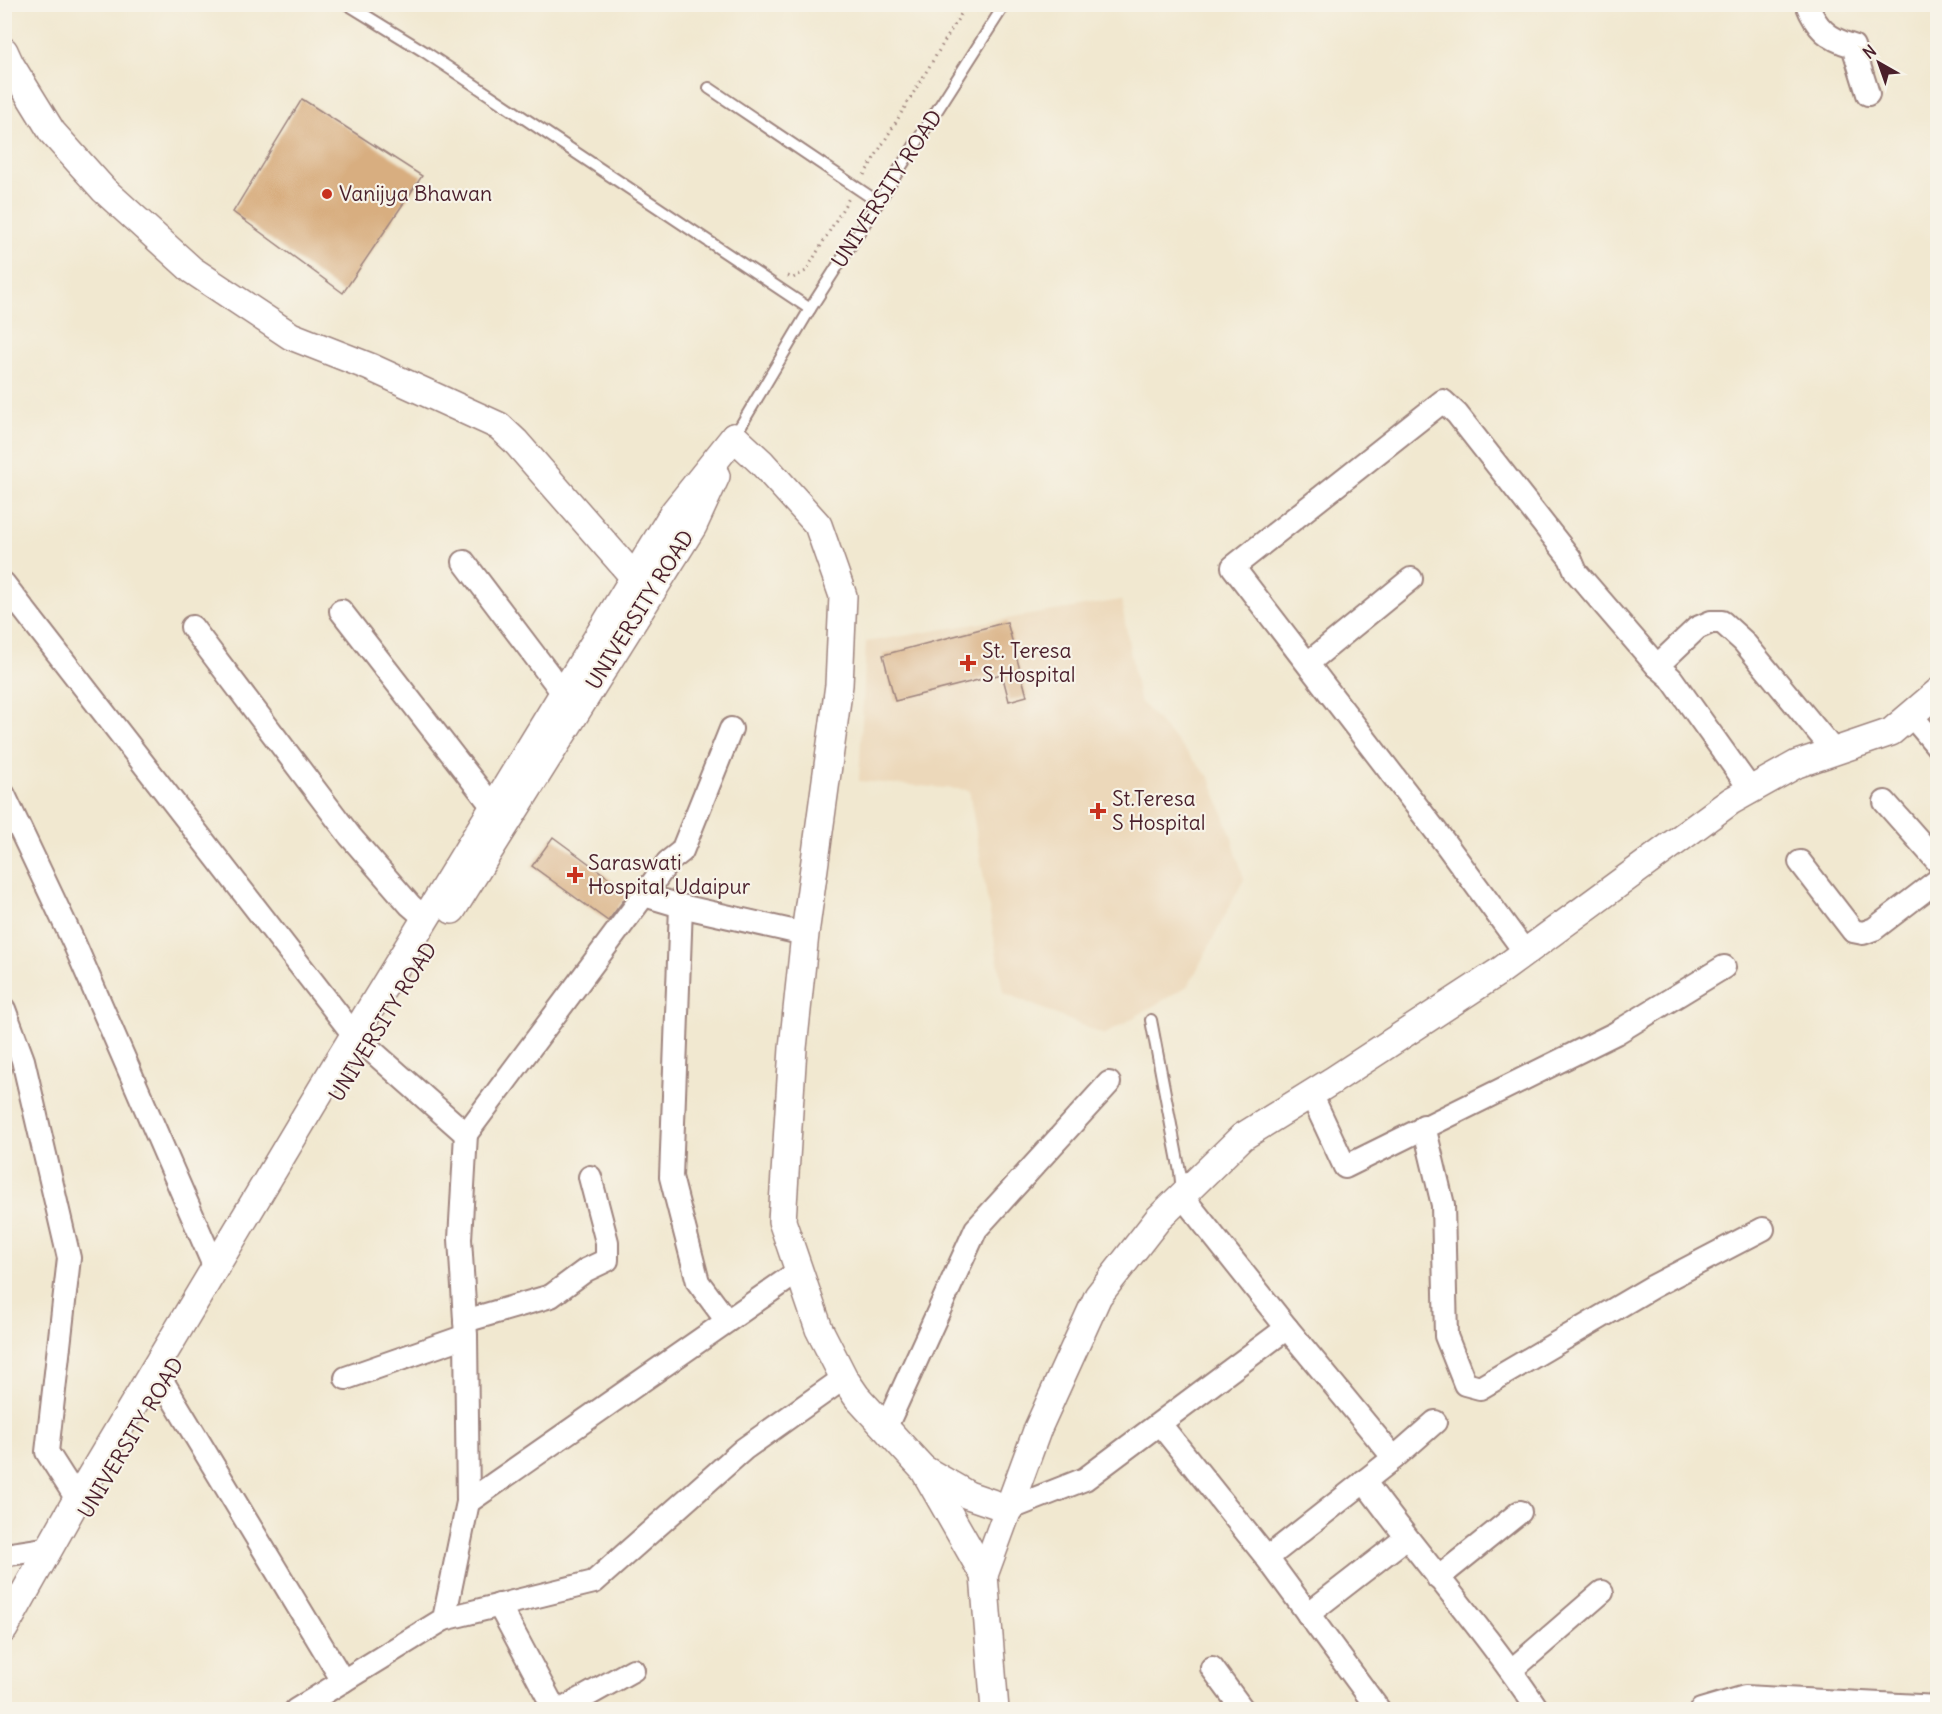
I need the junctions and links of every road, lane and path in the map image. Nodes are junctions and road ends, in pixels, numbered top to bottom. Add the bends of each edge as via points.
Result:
1 (347, 4) edge
2 (967, 4) edge
3 (1005, 4) edge
4 (1807, 4) edge
5 (4, 51) edge
6 (4, 86) edge
7 (709, 88) dead end
8 (1868, 94) dead end
9 (856, 187) junction
10 (878, 202) junction
11 (786, 274) dead end
12 (810, 309) junction
13 (734, 437) junction
14 (515, 441) junction
15 (464, 562) dead end
16 (1411, 579) dead end
17 (644, 583) junction
18 (4, 584) edge
19 (341, 611) dead end
20 (192, 627) dead end
21 (1308, 663) junction
22 (1657, 666) junction
23 (1938, 692) edge
24 (563, 693) junction
25 (1911, 715) junction
26 (730, 729) dead end
27 (1938, 747) edge
28 (1834, 751) junction
29 (1751, 789) junction
30 (4, 795) edge
31 (1885, 802) dead end
32 (493, 807) junction
33 (1800, 862) dead end
34 (1938, 862) edge
35 (1938, 880) edge
36 (644, 895) junction
37 (681, 906) junction
38 (425, 918) junction
39 (805, 934) junction
40 (1525, 952) junction
41 (1724, 967) dead end
42 (4, 1009) edge
43 (1150, 1020) dead end
44 (360, 1041) junction
45 (1109, 1083) dead end
46 (1311, 1094) junction
47 (1424, 1126) junction
48 (466, 1134) junction
49 (590, 1177) dead end
50 (1182, 1196) junction
51 (1763, 1229) dead end
52 (215, 1268) junction
53 (799, 1271) junction
54 (727, 1321) junction
55 (465, 1328) junction
56 (1287, 1328) junction
57 (346, 1378) dead end
58 (844, 1378) junction
59 (164, 1384) junction
60 (1435, 1422) dead end
61 (1160, 1424) junction
62 (885, 1429) junction
63 (1394, 1458) junction
64 (924, 1470) junction
65 (1364, 1481) junction
66 (76, 1499) junction
67 (468, 1502) junction
68 (1009, 1509) junction
69 (1520, 1512) dead end
70 (1406, 1538) junction
71 (50, 1548) junction
72 (4, 1555) edge
73 (1267, 1558) junction
74 (984, 1575) junction
75 (1438, 1578) junction
76 (1602, 1592) dead end
77 (22, 1601) junction
78 (499, 1605) junction
79 (1308, 1614) junction
80 (444, 1619) junction
81 (4, 1629) edge
82 (1212, 1668) dead end
83 (633, 1670) dead end
84 (1512, 1670) junction
85 (343, 1681) junction
86 (1803, 1705) edge
87 (1938, 1707) edge
88 (296, 1710) edge
89 (555, 1710) edge
90 (561, 1710) edge
91 (995, 1710) edge
92 (1243, 1710) edge
93 (1378, 1710) edge
94 (1538, 1710) edge
95 (1701, 1710) edge

1 - 12 lane
2 - 9 path
3 - 10 lane, UNIVERSITY ROAD
4 - 8 street via 1812,19 1834,41 1853,46
5 - 14 street via 52,132 104,190 192,270 291,336 499,426
6 - 14 street via 94,203 181,278 290,350 489,434
7 - 9 lane
9 - 10 lane
9 - 11 path via 806,271 793,278
10 - 12 lane, UNIVERSITY ROAD
12 - 13 lane, UNIVERSITY ROAD
13 - 17 street, UNIVERSITY ROAD via 693,526
13 - 39 street via 818,525 843,596 839,685
14 - 17 street
15 - 24 street
16 - 21 street
17 - 24 street, UNIVERSITY ROAD
17 - 44 street, UNIVERSITY ROAD
18 - 44 street
19 - 32 street
20 - 38 street via 350,836
21 - 22 street via 1233,567 1443,401 1570,558 1576,572
21 - 40 street
22 - 28 street via 1697,628 1722,622 1743,641
22 - 29 street via 1671,678
23 - 25 street
24 - 32 street, UNIVERSITY ROAD
25 - 27 street
25 - 28 street via 1891,732
26 - 36 street via 682,851 668,862
28 - 29 street via 1797,764
29 - 40 street
30 - 52 street via 74,943
31 - 34 street
32 - 38 street, UNIVERSITY ROAD
33 - 35 street via 1853,931 1863,933 1874,929
36 - 37 street
36 - 48 street
37 - 39 street
37 - 54 street via 671,1177 698,1282
38 - 44 street, UNIVERSITY ROAD
39 - 53 street via 782,1221
40 - 46 street
41 - 47 street via 1616,1033
42 - 66 street via 23,1060 69,1258 47,1452
43 - 50 lane
44 - 48 street
44 - 52 street, UNIVERSITY ROAD
44 - 59 street, UNIVERSITY ROAD
45 - 62 street via 976,1229
46 - 47 street via 1345,1167
46 - 50 street via 1242,1137
47 - 51 street via 1443,1205 1446,1336 1466,1384 1480,1388 1652,1287
48 - 55 street via 460,1239
49 - 55 street via 607,1242 607,1260 551,1296
50 - 56 street
50 - 68 street via 1158,1219 1098,1296 1038,1428
52 - 66 street, UNIVERSITY ROAD
53 - 54 street
53 - 58 street via 819,1329
54 - 67 street
55 - 57 street
55 - 67 street
56 - 61 street
56 - 63 street
58 - 62 street
58 - 78 street via 744,1449 594,1582
59 - 77 street, UNIVERSITY ROAD via 91,1507
59 - 85 street
60 - 63 street
61 - 68 street via 1085,1479
61 - 73 street
62 - 64 street
63 - 65 street
64 - 68 street via 968,1495
64 - 74 street
65 - 70 street
65 - 73 street
66 - 71 street, UNIVERSITY ROAD
67 - 80 street
68 - 74 street
69 - 75 street
70 - 75 street
70 - 79 street
71 - 72 street
71 - 77 street, UNIVERSITY ROAD
73 - 79 street
74 - 91 street
75 - 84 street
76 - 84 street
77 - 81 street, UNIVERSITY ROAD
78 - 80 street
78 - 89 street
79 - 93 street
80 - 85 street
82 - 92 street
83 - 90 street
84 - 94 street
85 - 88 street
86 - 87 street
86 - 95 street via 1745,1697

